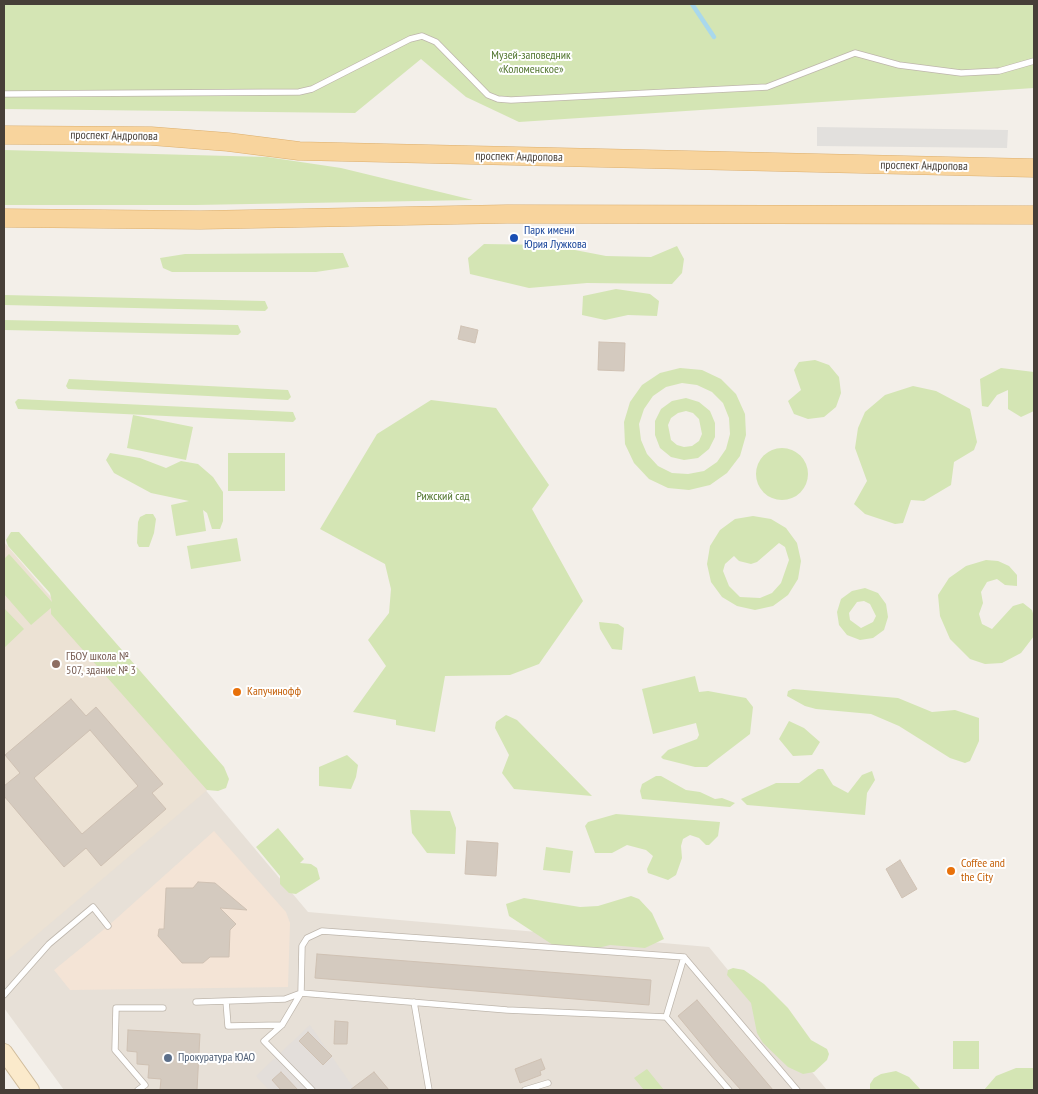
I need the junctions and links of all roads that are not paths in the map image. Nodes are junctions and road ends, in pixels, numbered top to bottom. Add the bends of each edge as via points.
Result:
1 (1034, 61) edge
2 (4, 94) edge
3 (4, 135) edge
4 (1034, 168) edge
5 (1034, 215) edge
6 (4, 218) edge
7 (108, 926) dead end
8 (684, 957) junction
9 (300, 993) junction
10 (4, 995) edge
11 (226, 1001) junction
12 (196, 1002) dead end
13 (414, 1002) junction
14 (163, 1008) dead end
15 (666, 1017) junction
16 (282, 1025) junction
17 (4, 1052) edge
18 (548, 1083) dead end
19 (31, 1090) edge
20 (138, 1090) edge
21 (312, 1090) edge
22 (429, 1090) edge
23 (525, 1090) edge
24 (728, 1090) edge
25 (798, 1090) edge

1 - 2 lane via 999,71 961,73 899,65 855,53 767,87 511,100 488,95 436,42 422,36 410,39 312,90 299,92
3 - 4 main road, проспект Андропова via 151,136 299,151
5 - 6 main road via 507,214 200,220
7 - 10 lane via 93,907 49,944
8 - 9 lane via 322,931 307,938 302,946
8 - 15 lane
8 - 25 lane
9 - 11 lane via 284,999
9 - 13 lane
9 - 16 lane
11 - 12 lane
11 - 16 lane via 228,1026
13 - 15 lane
13 - 22 lane
14 - 20 lane via 116,1008 115,1050 145,1085
15 - 24 lane
16 - 21 lane via 264,1041
17 - 19 main road
18 - 23 lane

